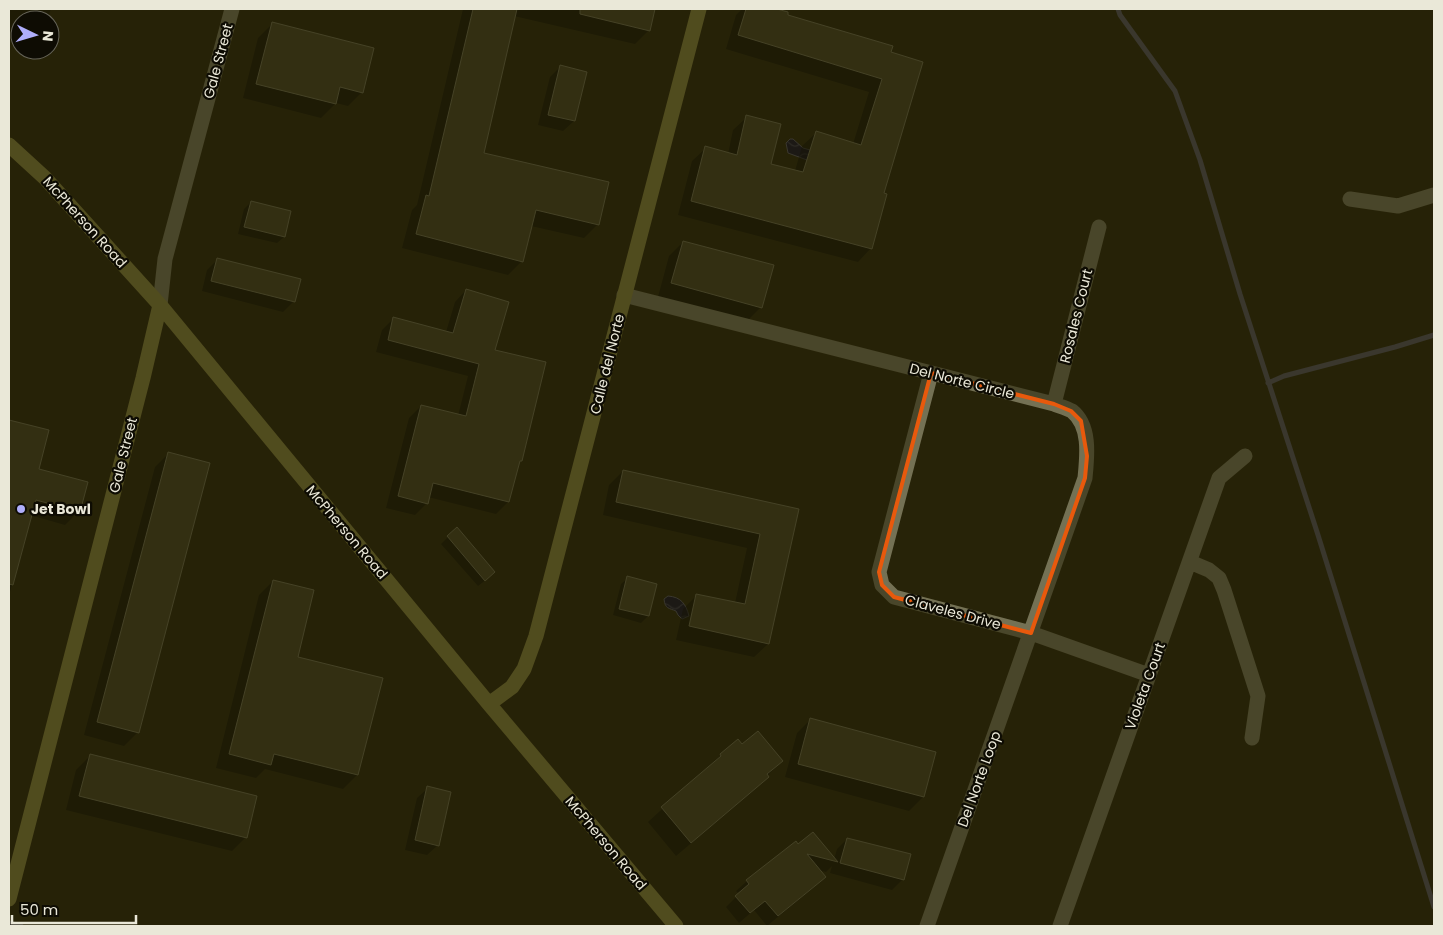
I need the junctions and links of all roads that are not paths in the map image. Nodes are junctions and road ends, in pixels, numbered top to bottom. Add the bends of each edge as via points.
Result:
1 (232, 9) edge
2 (699, 9) edge
3 (9, 145) edge
4 (1434, 195) edge
5 (1350, 199) dead end
6 (1098, 227) dead end
7 (624, 295) junction
8 (160, 305) junction
9 (931, 373) junction
10 (1054, 404) junction
11 (1245, 456) dead end
12 (1190, 562) junction
13 (1031, 633) junction
14 (1149, 675) junction
15 (489, 704) junction
16 (1252, 738) dead end
17 (9, 898) edge
18 (676, 926) edge
19 (927, 926) edge
20 (1060, 926) edge

1 - 8 street, Gale Street via 166,259
2 - 7 street, Calle del Norte
3 - 8 street, McPherson Road via 45,178
4 - 5 street via 1398,206
6 - 10 street, Rosales Court
7 - 9 street, Del Norte Circle
7 - 15 street, Calle del Norte via 536,636 524,669 512,687
8 - 15 street, McPherson Road
8 - 17 street, Gale Street
9 - 10 street, Del Norte Circle
9 - 13 street, Claveles Drive via 879,572 882,585 894,597
10 - 13 street, Del Norte Circle via 1071,411 1081,421 1087,456 1085,478
11 - 12 street, Violeta Court via 1219,478
12 - 14 street, Violeta Court
12 - 16 street via 1219,578 1224,590 1258,696
13 - 14 street, Claveles Drive
13 - 19 street, Del Norte Loop
14 - 20 street, Violeta Court
15 - 18 street, McPherson Road

